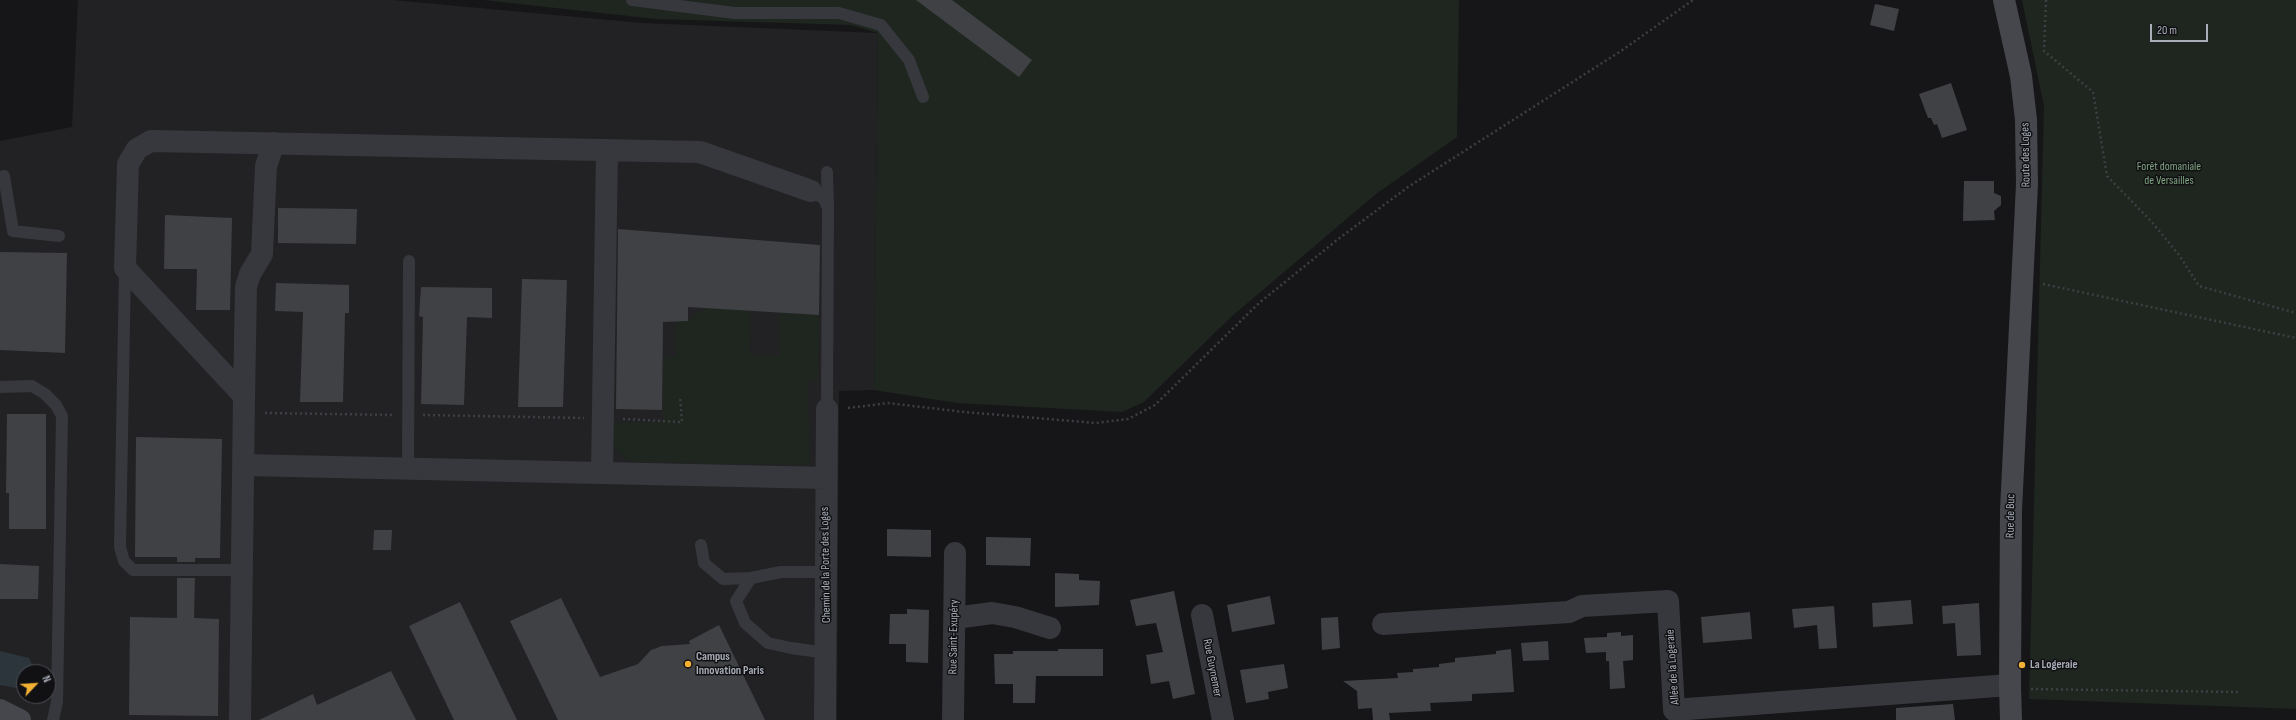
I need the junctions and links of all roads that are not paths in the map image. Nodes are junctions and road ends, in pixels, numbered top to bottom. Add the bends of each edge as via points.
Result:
1 (632, 0) edge
2 (2004, 0) edge
3 (923, 96) dead end
4 (274, 144) junction
5 (607, 150) junction
6 (827, 172) dead end
7 (0, 177) edge
8 (811, 191) joint
9 (828, 208) junction
10 (59, 236) dead end
11 (409, 261) dead end
12 (125, 268) junction
13 (2021, 312) joint
14 (0, 387) edge
15 (244, 405) junction
16 (827, 409) joint
17 (244, 465) junction
18 (408, 468) junction
19 (602, 472) junction
20 (826, 478) junction
21 (701, 545) dead end
22 (955, 553) dead end
23 (242, 570) junction
24 (827, 572) junction
25 (751, 578) junction
26 (1202, 615) dead end
27 (954, 618) junction
28 (1383, 624) dead end
29 (1050, 628) dead end
30 (827, 653) junction
31 (2010, 685) junction
32 (0, 710) edge
33 (20, 720) edge
34 (53, 720) edge
35 (240, 720) edge
36 (825, 720) edge
37 (953, 720) edge
38 (1223, 720) edge
39 (2011, 720) edge

1 - 3 lane via 735,13 839,13 881,25 909,60
2 - 13 street, Route des Loges via 2019,68 2026,120 2027,184
4 - 5 street
4 - 12 street via 151,141 137,149 128,164
4 - 15 street via 266,166 262,254 250,274 246,287
5 - 8 street via 700,152
5 - 19 street
6 - 9 lane
7 - 10 lane via 4,176 13,231
8 - 9 lane via 824,199
9 - 16 lane
11 - 18 lane
12 - 15 street
12 - 23 lane via 120,547 124,562 133,570
13 - 31 street, Rue de Buc via 2011,510
14 - 34 lane via 32,386 45,394 62,416 58,702
15 - 17 street
16 - 20 street, Chemin de la Porte des Loges
17 - 18 street
17 - 23 street
18 - 19 street
19 - 20 street
20 - 24 street, Chemin de la Porte des Loges
21 - 25 lane via 704,563 723,579
22 - 27 street, Rue Saint-Exupéry
23 - 35 street
24 - 25 lane via 781,572
24 - 30 street, Chemin de la Porte des Loges
25 - 30 lane via 736,601 745,623 768,643
26 - 38 street, Rue Guynemer
27 - 29 street via 992,614 1015,617
27 - 37 street, Rue Saint-Exupéry
28 - 31 street, Allée de la Logeraie via 1569,612 1582,606 1668,601 1674,710
30 - 36 street, Chemin de la Porte des Loges
31 - 39 street, Rue de Buc
32 - 33 street

